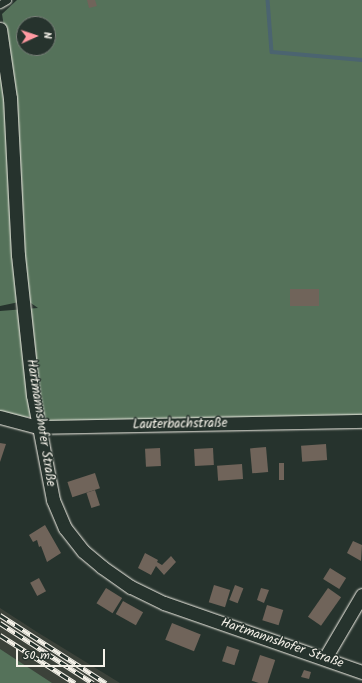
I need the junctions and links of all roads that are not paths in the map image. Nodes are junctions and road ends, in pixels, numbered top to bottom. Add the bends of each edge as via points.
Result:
1 (7, 0) edge
2 (0, 4) edge
3 (0, 29) edge
4 (0, 417) edge
5 (362, 421) edge
6 (38, 428) junction
7 (362, 595) edge
8 (325, 658) junction
9 (362, 672) edge

1 - 2 lane
3 - 6 street, Hartmannshofer Straße via 10,98 14,215
4 - 6 street, Lauterbachstraße
5 - 6 street, Lauterbachstraße
6 - 8 street, Hartmannshofer Straße via 53,500 65,528 83,551 102,567 131,587 164,603
7 - 8 street
8 - 9 street, Hartmannshofer Straße

